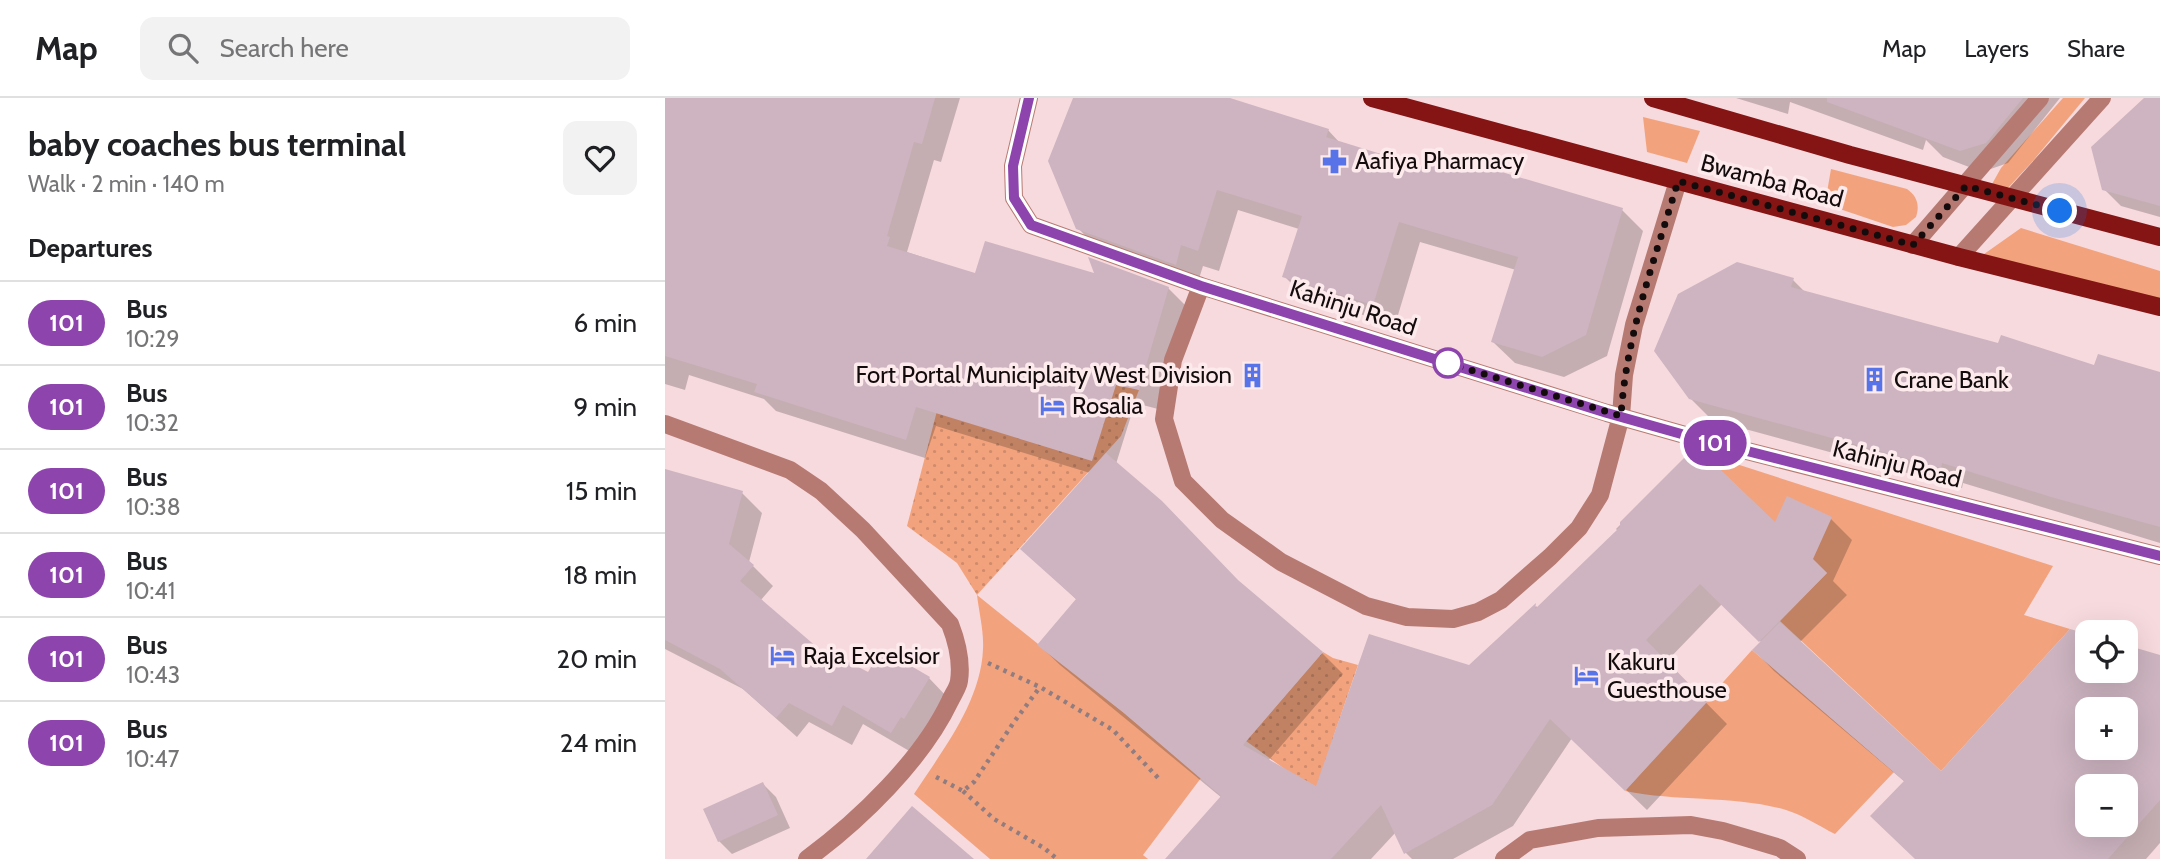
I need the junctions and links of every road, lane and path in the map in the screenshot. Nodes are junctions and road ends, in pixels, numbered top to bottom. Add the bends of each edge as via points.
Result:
1 (1029, 98) edge
2 (1371, 98) edge
3 (1653, 98) edge
4 (2041, 98) edge
5 (2102, 98) edge
6 (1678, 181) junction
7 (1966, 186) junction
8 (2010, 198) junction
9 (2160, 237) edge
10 (1913, 245) junction
11 (1959, 257) junction
12 (1201, 286) junction
13 (2160, 307) edge
14 (1621, 416) junction
15 (665, 424) edge
16 (2160, 556) edge
17 (959, 650) junction
18 (1040, 687) junction
19 (910, 764) junction
20 (1161, 781) dead end
21 (963, 791) junction
22 (807, 859) edge
23 (1057, 859) edge
24 (1504, 859) edge
25 (1797, 859) edge

1 - 12 street, Kahinju Road via 1013,166 1014,198 1031,225
2 - 6 main road, Bwamba Road
3 - 7 main road, Bwamba Road
4 - 7 street
5 - 8 street
6 - 10 main road, Bwamba Road
6 - 14 street via 1634,325
7 - 8 main road, Bwamba Road
7 - 10 street
8 - 9 main road, Bwamba Road
8 - 11 street
10 - 11 main road, Bwamba Road
11 - 13 main road, Bwamba Road
12 - 14 street, Kahinju Road
12 - 14 street via 1173,360 1164,419 1183,481 1221,520 1281,562 1366,606 1407,617 1453,619 1501,600 1579,527 1600,495
14 - 16 street, Kahinju Road
15 - 17 street via 790,470 821,491 950,624
17 - 18 path
17 - 19 street via 959,685
18 - 20 path via 1113,730
18 - 21 path
19 - 21 path
19 - 22 street
21 - 23 path via 995,819
24 - 25 street via 1530,840 1598,828 1691,825 1780,848

